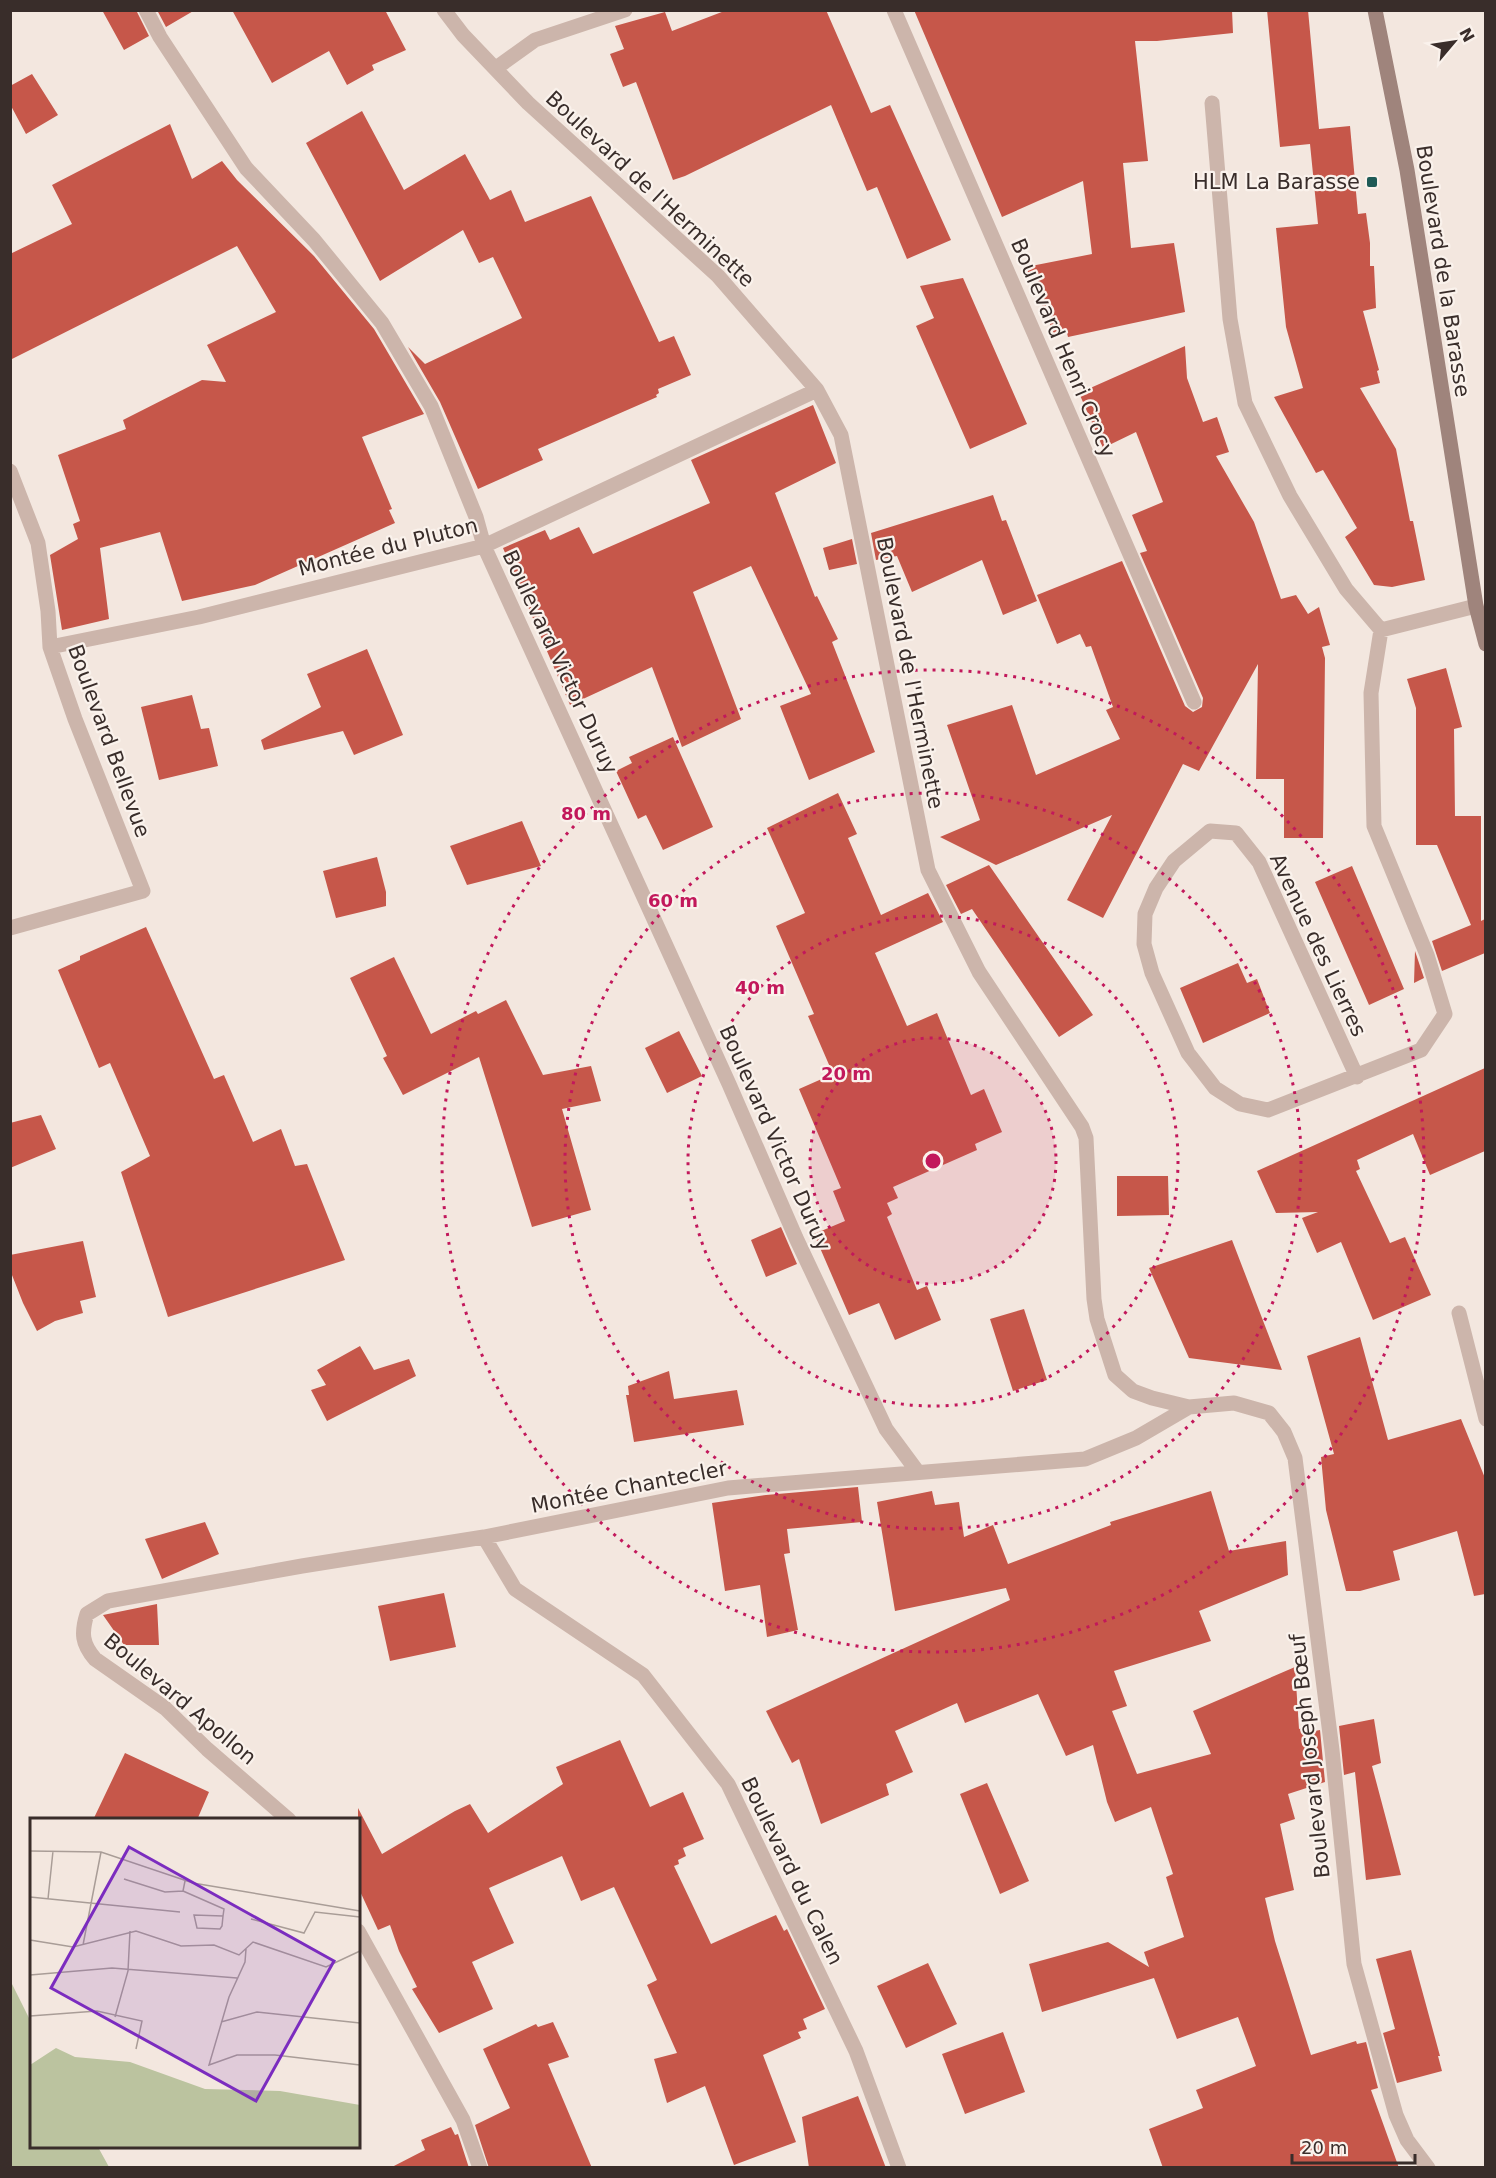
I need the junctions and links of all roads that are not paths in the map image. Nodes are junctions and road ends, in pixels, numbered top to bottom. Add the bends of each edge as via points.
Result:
1 (146, 10) edge
2 (444, 10) edge
3 (625, 10) edge
4 (894, 10) edge
5 (1375, 10) edge
6 (496, 68) junction
7 (1212, 103) dead end
8 (817, 390) junction
9 (10, 471) edge
10 (484, 546) junction
11 (1476, 606) junction
12 (1381, 630) junction
13 (1485, 644) edge
14 (50, 647) junction
15 (1194, 702) dead end
16 (10, 928) edge
17 (1357, 1077) junction
18 (1459, 1313) dead end
19 (1189, 1407) junction
20 (1485, 1419) edge
21 (916, 1471) junction
22 (484, 1537) junction
23 (82, 1628) joint
24 (287, 1818) edge
25 (360, 1935) edge
26 (480, 2168) edge
27 (899, 2168) edge
28 (1428, 2168) edge

1 - 10 street, Boulevard Victor Duruy via 246,168 314,240 382,323 431,406
2 - 6 street, Boulevard de l'Herminette
3 - 6 street via 535,40
4 - 15 street, Boulevard Henri Crocy
5 - 11 main road, Boulevard de la Barasse via 1407,170
6 - 8 street, Boulevard de l'Herminette via 528,103 718,276
7 - 12 street via 1230,319 1245,403 1290,496 1347,589
8 - 10 street, Montée du Pluton
8 - 19 street, Boulevard de l'Herminette via 841,435 928,870 980,972 1082,1127 1086,1138 1096,1309 1115,1375 1133,1391
9 - 14 street, Boulevard Bellevue via 38,543
10 - 14 street, Montée du Pluton via 199,617
10 - 21 street, Boulevard Victor Duruy via 796,1238 886,1429
11 - 12 street
11 - 13 main road, Boulevard de la Barasse
12 - 17 street via 1371,693 1374,826 1427,955 1445,1014 1421,1050
14 - 16 street, Boulevard Bellevue via 143,891
17 - 17 street, Avenue des Lierres via 1268,1110 1240,1104 1215,1088 1188,1053 1152,973 1144,944 1145,914 1174,861 1210,831 1236,833 1258,862
18 - 20 street
19 - 21 street, Montée Chantecler via 1136,1438 1085,1459
19 - 28 street, Boulevard Joseph Bœuf via 1234,1403 1269,1413 1284,1432 1295,1458 1354,1964 1396,2115 1407,2140
21 - 22 street, Montée Chantecler via 728,1488
22 - 23 street, Montée Chantecler via 108,1601 87,1614
22 - 27 street, Boulevard du Calen via 515,1589 643,1675 728,1784 856,2051
23 - 24 street, Boulevard Apollon via 86,1649 94,1659 165,1708
25 - 26 street via 463,2120

